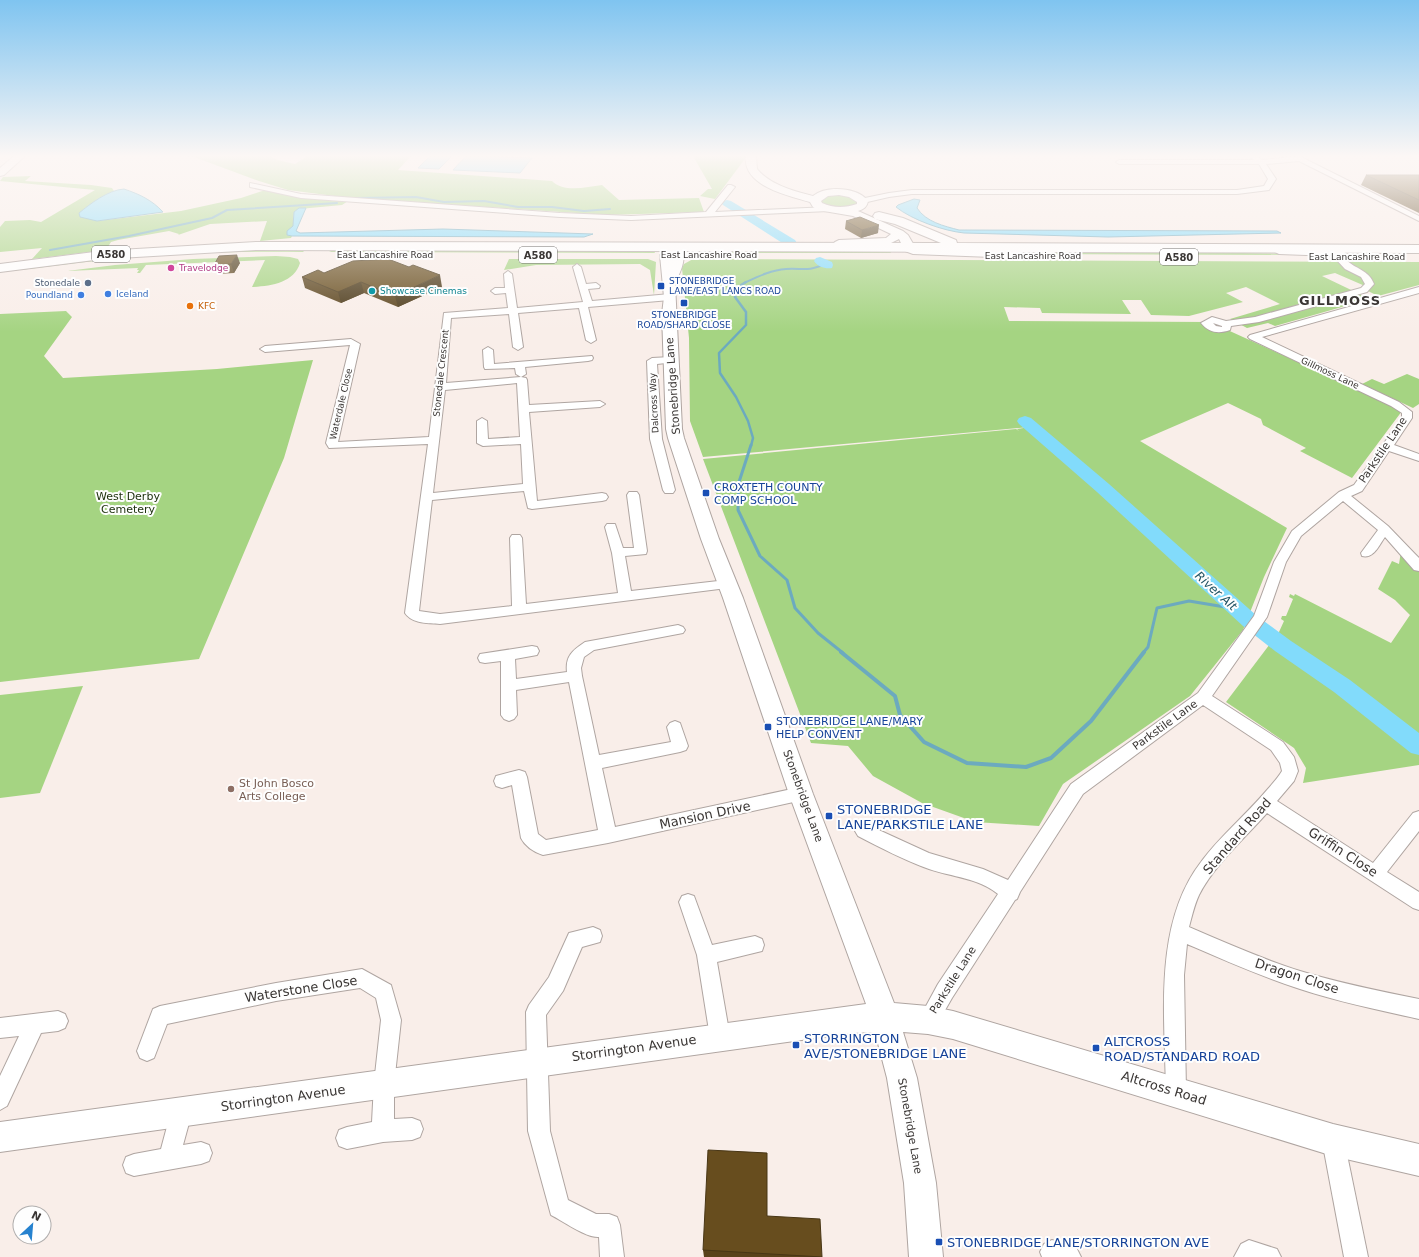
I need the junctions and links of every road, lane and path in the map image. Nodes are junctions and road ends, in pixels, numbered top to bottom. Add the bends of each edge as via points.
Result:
1 (555, 215) edge
2 (708, 215) joint
3 (714, 215) edge
4 (858, 215) edge
5 (879, 216) joint
6 (894, 231) junction
7 (810, 247) junction
8 (966, 247) junction
9 (924, 249) junction
10 (1419, 249) edge
11 (909, 251) junction
12 (674, 252) junction
13 (1342, 255) junction
14 (1021, 256) junction
15 (1419, 257) edge
16 (577, 267) dead end
17 (0, 268) edge
18 (0, 274) edge
19 (508, 274) dead end
20 (596, 286) dead end
21 (583, 287) junction
22 (669, 289) junction
23 (510, 290) junction
24 (1419, 290) edge
25 (496, 292) dead end
26 (1402, 296) junction
27 (1413, 300) dead end
28 (585, 304) junction
29 (512, 311) junction
30 (1226, 324) dead end
31 (590, 340) dead end
32 (518, 347) dead end
33 (488, 350) dead end
34 (269, 351) dead end
35 (588, 358) dead end
36 (671, 360) junction
37 (520, 365) junction
38 (522, 380) junction
39 (440, 387) junction
40 (600, 404) dead end
41 (524, 409) junction
42 (1412, 412) joint
43 (482, 421) dead end
44 (676, 438) junction
45 (656, 439) junction
46 (434, 440) junction
47 (526, 440) junction
48 (1388, 447) junction
49 (1419, 458) edge
50 (529, 487) junction
51 (669, 490) dead end
52 (633, 495) dead end
53 (1344, 495) junction
54 (426, 497) junction
55 (602, 497) dead end
56 (611, 527) dead end
57 (1384, 530) junction
58 (516, 538) dead end
59 (618, 553) junction
60 (1367, 553) dead end
61 (1419, 566) edge
62 (727, 584) junction
63 (625, 597) junction
64 (520, 609) junction
65 (678, 630) dead end
66 (532, 651) dead end
67 (508, 654) junction
68 (485, 658) dead end
69 (575, 676) junction
70 (509, 685) junction
71 (1203, 697) junction
72 (509, 715) dead end
73 (675, 727) dead end
74 (593, 763) junction
75 (502, 781) dead end
76 (801, 794) junction
77 (1266, 803) junction
78 (1419, 818) edge
79 (864, 831) dead end
80 (608, 836) junction
81 (1376, 873) junction
82 (1011, 893) junction
83 (688, 902) dead end
84 (1419, 902) edge
85 (1179, 932) junction
86 (593, 936) dead end
87 (755, 945) dead end
88 (706, 955) junction
89 (1419, 1009) edge
90 (885, 1016) junction
91 (929, 1019) junction
92 (58, 1021) dead end
93 (35, 1024) junction
94 (0, 1028) edge
95 (720, 1037) junction
96 (147, 1051) dead end
97 (537, 1062) junction
98 (384, 1084) junction
99 (1176, 1092) junction
100 (0, 1099) edge
101 (181, 1112) junction
102 (412, 1129) dead end
103 (382, 1131) junction
104 (0, 1137) edge
105 (347, 1138) dead end
106 (1333, 1140) junction
107 (201, 1153) dead end
108 (169, 1159) junction
109 (1419, 1160) edge
110 (134, 1165) dead end
111 (612, 1257) edge
112 (926, 1257) edge
113 (1246, 1257) edge
114 (1269, 1257) edge
115 (1356, 1257) edge

1 - 2 street via 631,218
2 - 3 street
4 - 6 street
5 - 8 highway via 899,221 946,242
5 - 9 street via 922,238
6 - 7 street via 896,237 889,241
6 - 11 street via 904,237
7 - 11 highway, East Lancashire Road / A580
7 - 12 highway, East Lancashire Road / A580
8 - 9 highway, East Lancashire Road / A580
8 - 13 highway, East Lancashire Road / A580 via 1218,249
9 - 11 highway, East Lancashire Road / A580
9 - 14 street
10 - 13 highway, East Lancashire Road / A580
11 - 12 highway, East Lancashire Road / A580
11 - 14 highway, East Lancashire Road / A580
12 - 17 highway, East Lancashire Road / A580 via 249,246 102,255
12 - 18 highway, East Lancashire Road / A580 via 228,254 103,262
12 - 22 street via 679,261
13 - 14 highway, East Lancashire Road / A580
13 - 15 highway, East Lancashire Road / A580
13 - 30 street via 1361,267 1361,272 1370,284 1364,290 1256,320
16 - 21 street
19 - 23 street
20 - 21 street
21 - 28 street
22 - 28 street, Stonedale Crescent
22 - 36 street, Stonebridge Lane
23 - 25 street
23 - 29 street
24 - 26 street
26 - 27 street
26 - 42 street, Gillmoss Lane via 1253,337
28 - 29 street, Stonedale Crescent
28 - 31 street
29 - 32 street
29 - 39 street, Stonedale Crescent via 447,315
33 - 37 street via 490,366
34 - 46 street, Waterdale Close via 351,342 355,344 333,446
35 - 37 street
36 - 44 street, Stonebridge Lane
36 - 45 street, Dalcross Way via 652,362
37 - 38 street
38 - 39 street
38 - 41 street
39 - 46 street, Stonedale Crescent
40 - 41 street
41 - 47 street
42 - 48 street, Parkstile Lane
43 - 47 street via 483,444
44 - 45 street, Dalcross Way
44 - 62 street, Stonebridge Lane
45 - 51 street, Dalcross Way
46 - 54 street, Stonedale Crescent
47 - 50 street
48 - 49 street
48 - 53 street, Parkstile Lane via 1358,488
50 - 54 street
50 - 55 street via 532,505
52 - 59 street via 641,551
53 - 57 street
53 - 71 street, Parkstile Lane via 1296,534 1280,562 1260,616
54 - 64 street, Stonedale Crescent via 412,613 420,617 440,619
56 - 59 street
57 - 60 street
57 - 61 street
58 - 64 street
59 - 63 street
62 - 63 street, Stonedale Crescent
62 - 76 street, Stonebridge Lane
63 - 64 street, Stonedale Crescent
65 - 69 street via 590,646 577,654
66 - 67 street
67 - 68 street
67 - 70 street
69 - 70 street
69 - 74 street
70 - 72 street
71 - 77 street, Standard Road via 1277,746 1285,755 1290,766 1288,776
71 - 82 street, Parkstile Lane via 1078,789
73 - 74 street via 680,746
74 - 80 street
75 - 80 street, Mansion Drive via 519,777 530,838 543,848
76 - 80 street, Mansion Drive
76 - 90 street, Stonebridge Lane
77 - 81 street, Griffin Close
77 - 85 street, Standard Road via 1207,867 1192,891
78 - 81 street
79 - 82 street via 931,862 973,872 1001,884
81 - 84 street, Griffin Close
82 - 91 street, Parkstile Lane
83 - 88 street
85 - 89 street, Dragon Close via 1306,982
85 - 99 street, Standard Road via 1174,975
86 - 97 street via 576,939 556,984 536,1012
87 - 88 street
88 - 95 street
90 - 91 street, Altcross Road
90 - 95 street, Storrington Avenue
90 - 112 street, Stonebridge Lane via 902,1078 912,1135 920,1183
91 - 99 street, Altcross Road
92 - 93 street
93 - 94 street
93 - 100 street
95 - 97 street, Storrington Avenue
96 - 98 street, Waterstone Close via 160,1016 276,992 362,978 384,992 392,1020
97 - 98 street, Storrington Avenue
97 - 111 street via 539,1131 559,1207 594,1226 609,1225
98 - 101 street, Storrington Avenue
98 - 103 street
99 - 106 street, Altcross Road
101 - 104 street, Storrington Avenue
101 - 108 street
102 - 103 street
103 - 105 street
106 - 109 street, Altcross Road
106 - 115 street
107 - 108 street
108 - 110 street
113 - 114 street via 1249,1252

